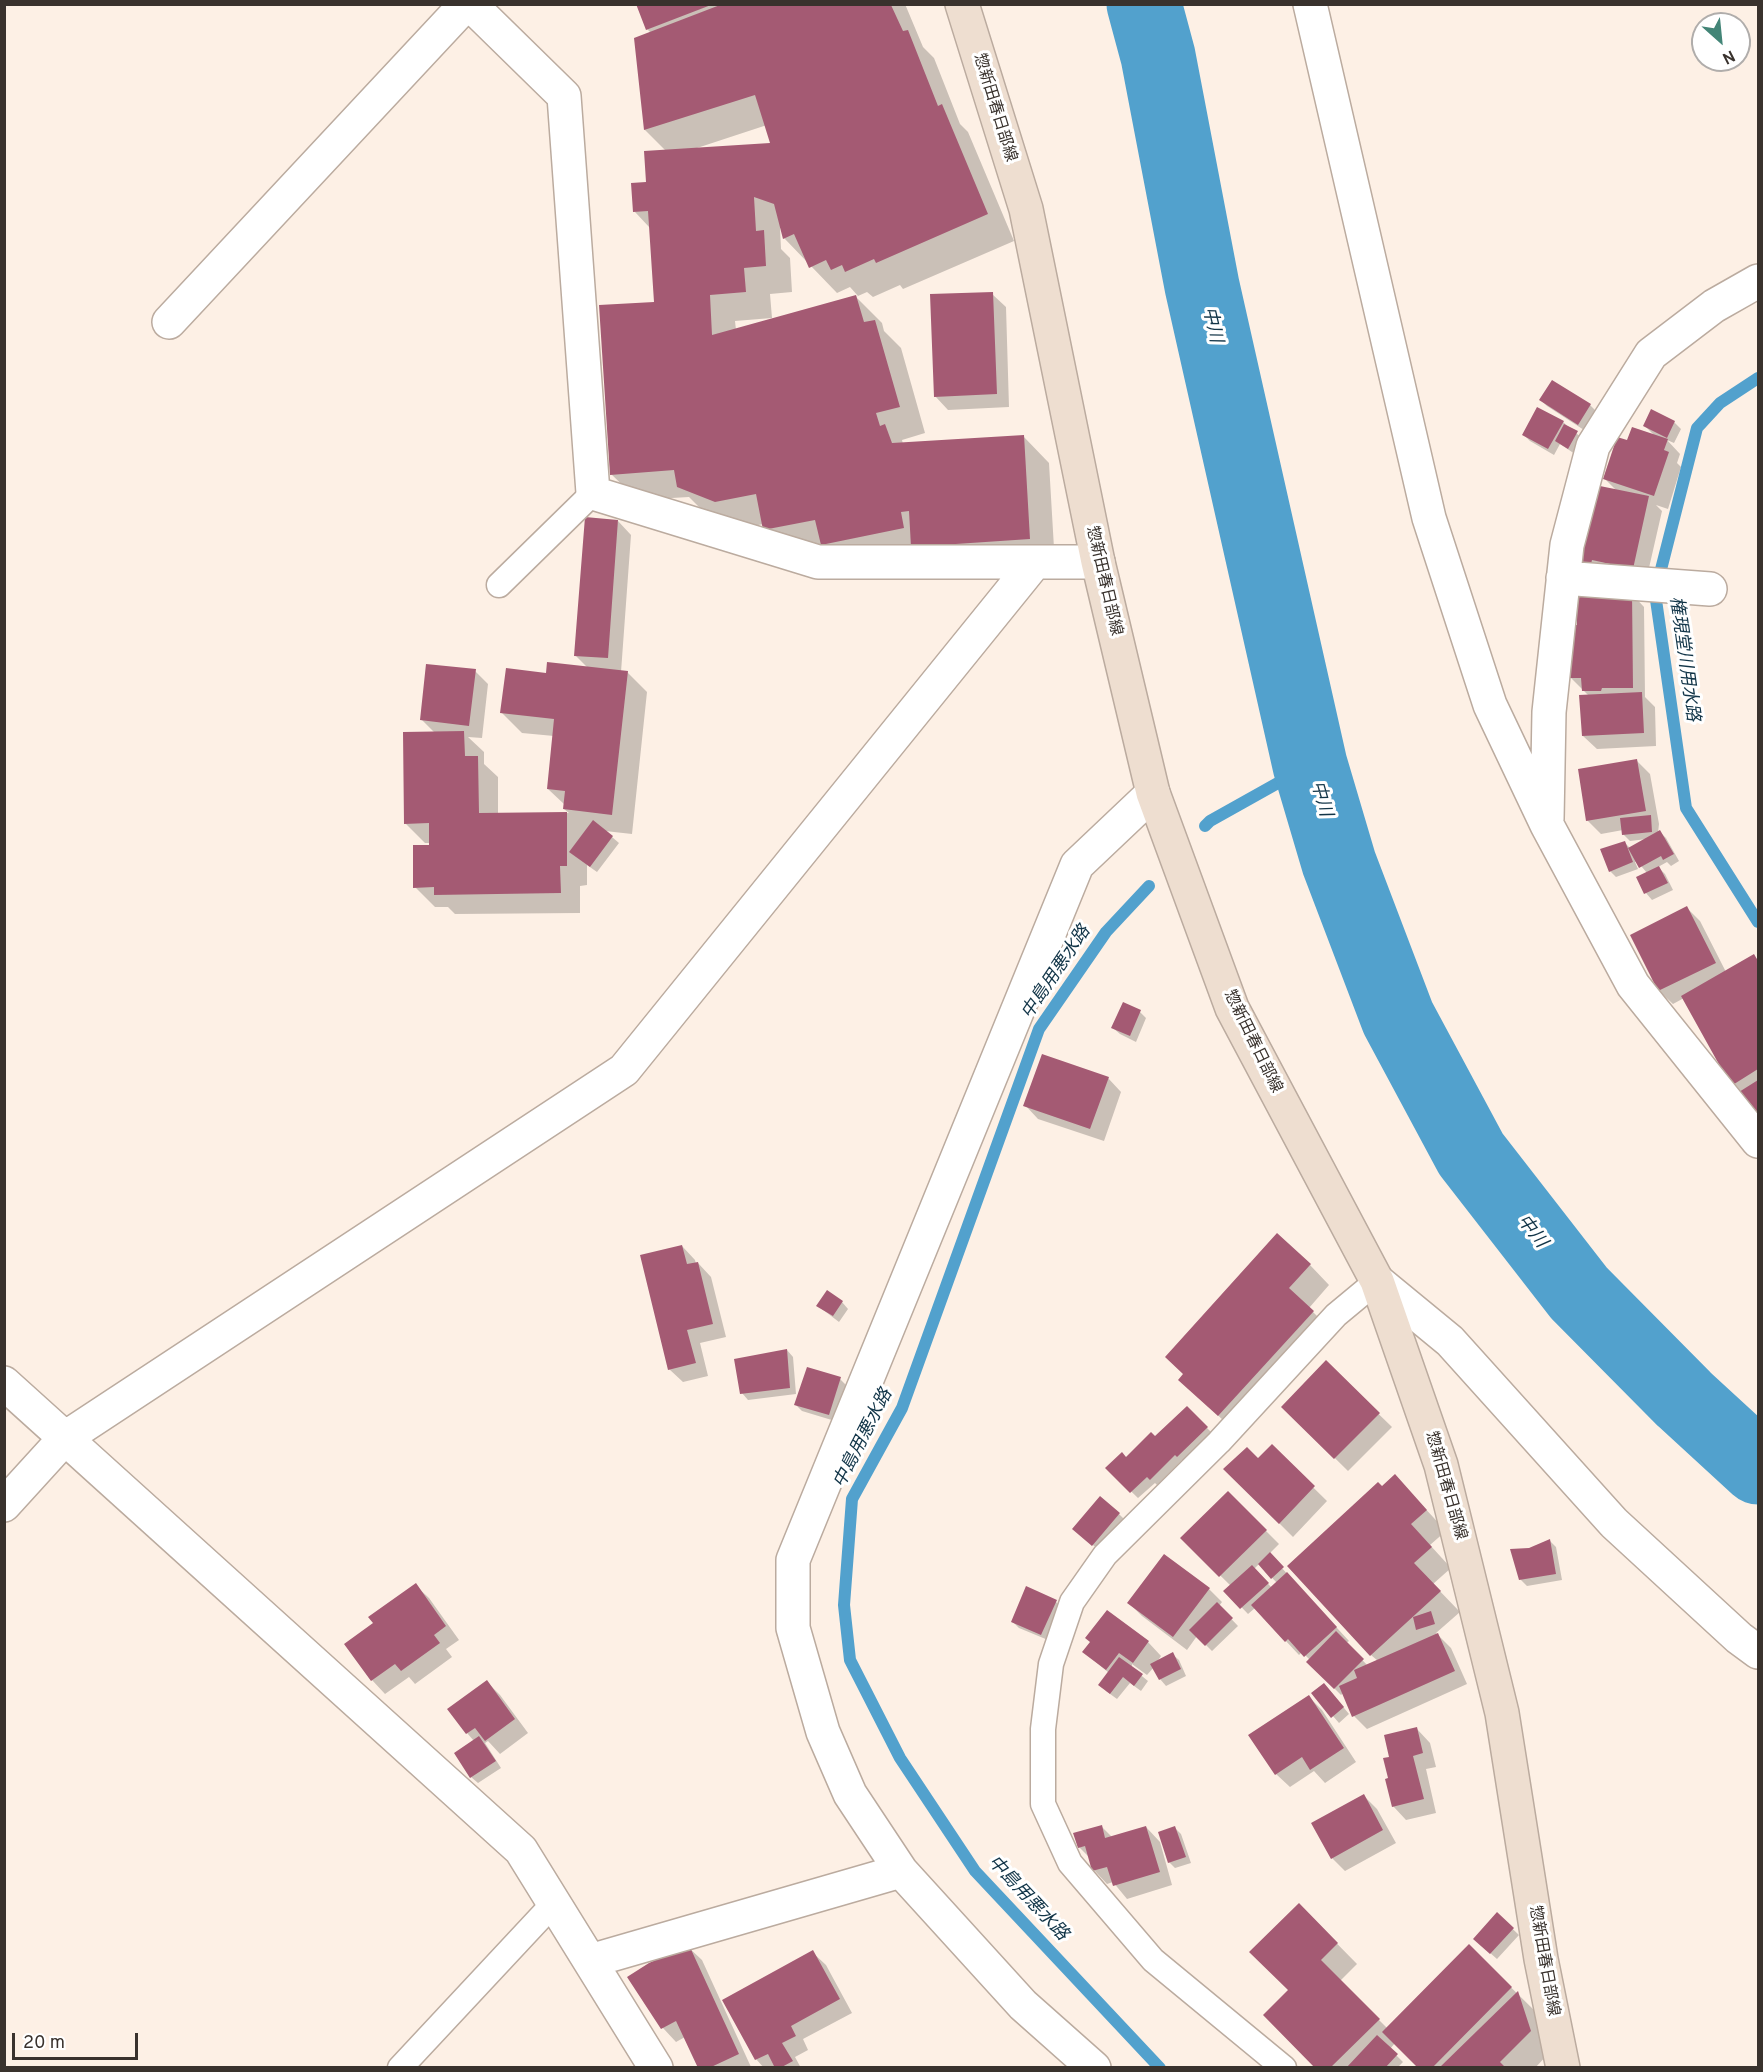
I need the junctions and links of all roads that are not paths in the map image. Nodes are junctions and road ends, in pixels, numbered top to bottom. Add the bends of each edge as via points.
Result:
1 (468, 4) edge
2 (962, 4) edge
3 (1310, 4) edge
4 (1758, 281) edge
5 (169, 322) dead end
6 (593, 493) junction
7 (1035, 562) junction
8 (1098, 562) junction
9 (1563, 578) junction
10 (500, 585) dead end
11 (1710, 589) dead end
12 (1153, 793) junction
13 (1547, 825) junction
14 (1758, 1141) edge
15 (1377, 1281) junction
16 (4, 1383) edge
17 (65, 1438) junction
18 (4, 1505) edge
19 (1758, 1652) edge
20 (901, 1870) junction
21 (554, 1903) junction
22 (590, 1961) junction
23 (400, 2067) edge
24 (656, 2067) edge
25 (1094, 2067) edge
26 (1284, 2067) edge
27 (1563, 2067) edge

1 - 5 street
1 - 6 street via 564,96
2 - 8 main road, 惣新田春日部線 via 1026,209
3 - 13 street via 1429,518 1490,705
4 - 9 street via 1714,306 1651,354 1593,446 1567,545
6 - 7 street via 818,562
6 - 10 lane
7 - 8 street
7 - 17 street via 624,1070
8 - 12 main road, 惣新田春日部線
9 - 11 street
9 - 13 street via 1549,712
12 - 15 main road, 惣新田春日部線 via 1232,1008
12 - 20 street via 1077,865 793,1560 793,1628 823,1732 850,1794
13 - 14 street via 1633,985
15 - 19 street via 1450,1341 1614,1523
15 - 26 lane via 1336,1315 1219,1442 1105,1555 1072,1602 1051,1664 1043,1729 1043,1804 1070,1863 1153,1960
15 - 27 main road, 惣新田春日部線 via 1442,1465 1502,1713 1541,1959
16 - 17 street
17 - 18 street
17 - 21 street via 521,1850
20 - 22 street
20 - 25 street via 1023,2005
21 - 22 street
21 - 23 lane
22 - 24 street

